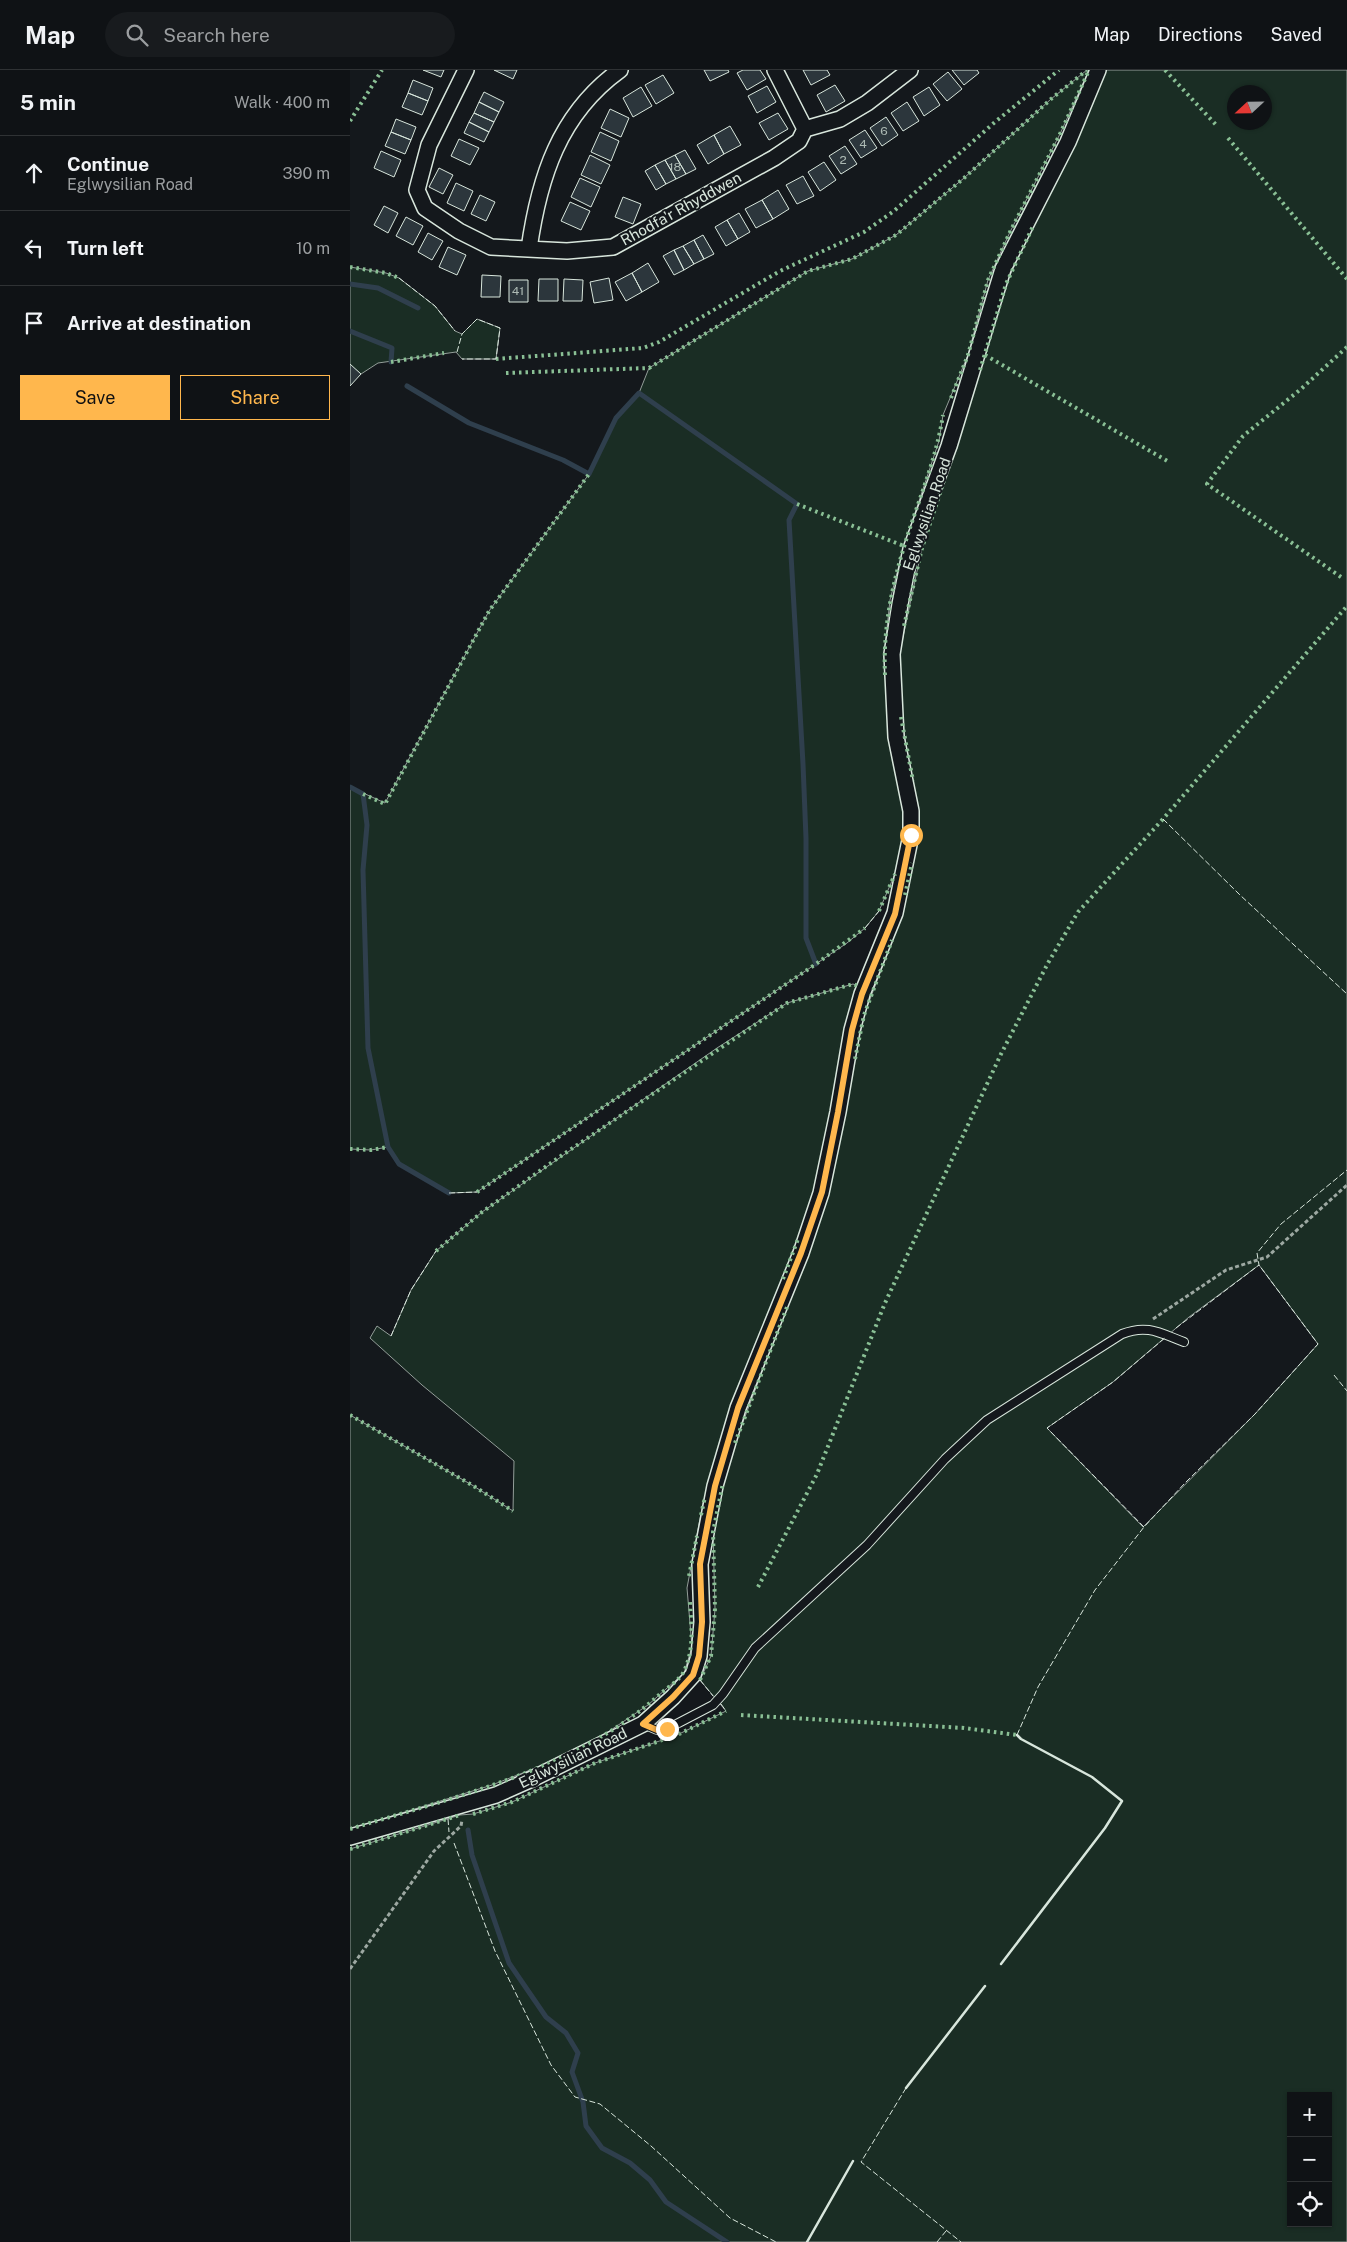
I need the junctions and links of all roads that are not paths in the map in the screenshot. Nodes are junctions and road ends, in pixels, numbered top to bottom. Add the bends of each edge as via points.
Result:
1 (466, 70) edge
2 (620, 70) edge
3 (775, 70) edge
4 (910, 70) edge
5 (1098, 70) edge
6 (805, 129) junction
7 (529, 249) junction
8 (1184, 1342) dead end
9 (643, 1724) junction
10 (350, 1837) edge

1 - 7 street, Rhodfa'r Rhyddwen via 430,145 417,190 425,208 459,231 491,247
2 - 7 street via 601,84 573,116 547,164 535,206
3 - 6 street
4 - 6 street via 840,119
5 - 9 street, Eglwysilian Road via 1068,142 1003,269 950,446 912,549 892,654 896,737 912,810 911,835 895,914 862,994 852,1030 822,1192 801,1253 738,1408 715,1486 700,1564 702,1622 699,1656 693,1675
6 - 7 street, Rhodfa'r Rhyddwen via 799,141 783,153 613,247 567,251
8 - 9 lane via 1155,1331 1138,1329 1116,1338 987,1420 945,1459 867,1545 755,1648 713,1705 667,1729 657,1730
9 - 10 street, Eglwysilian Road via 496,1795

